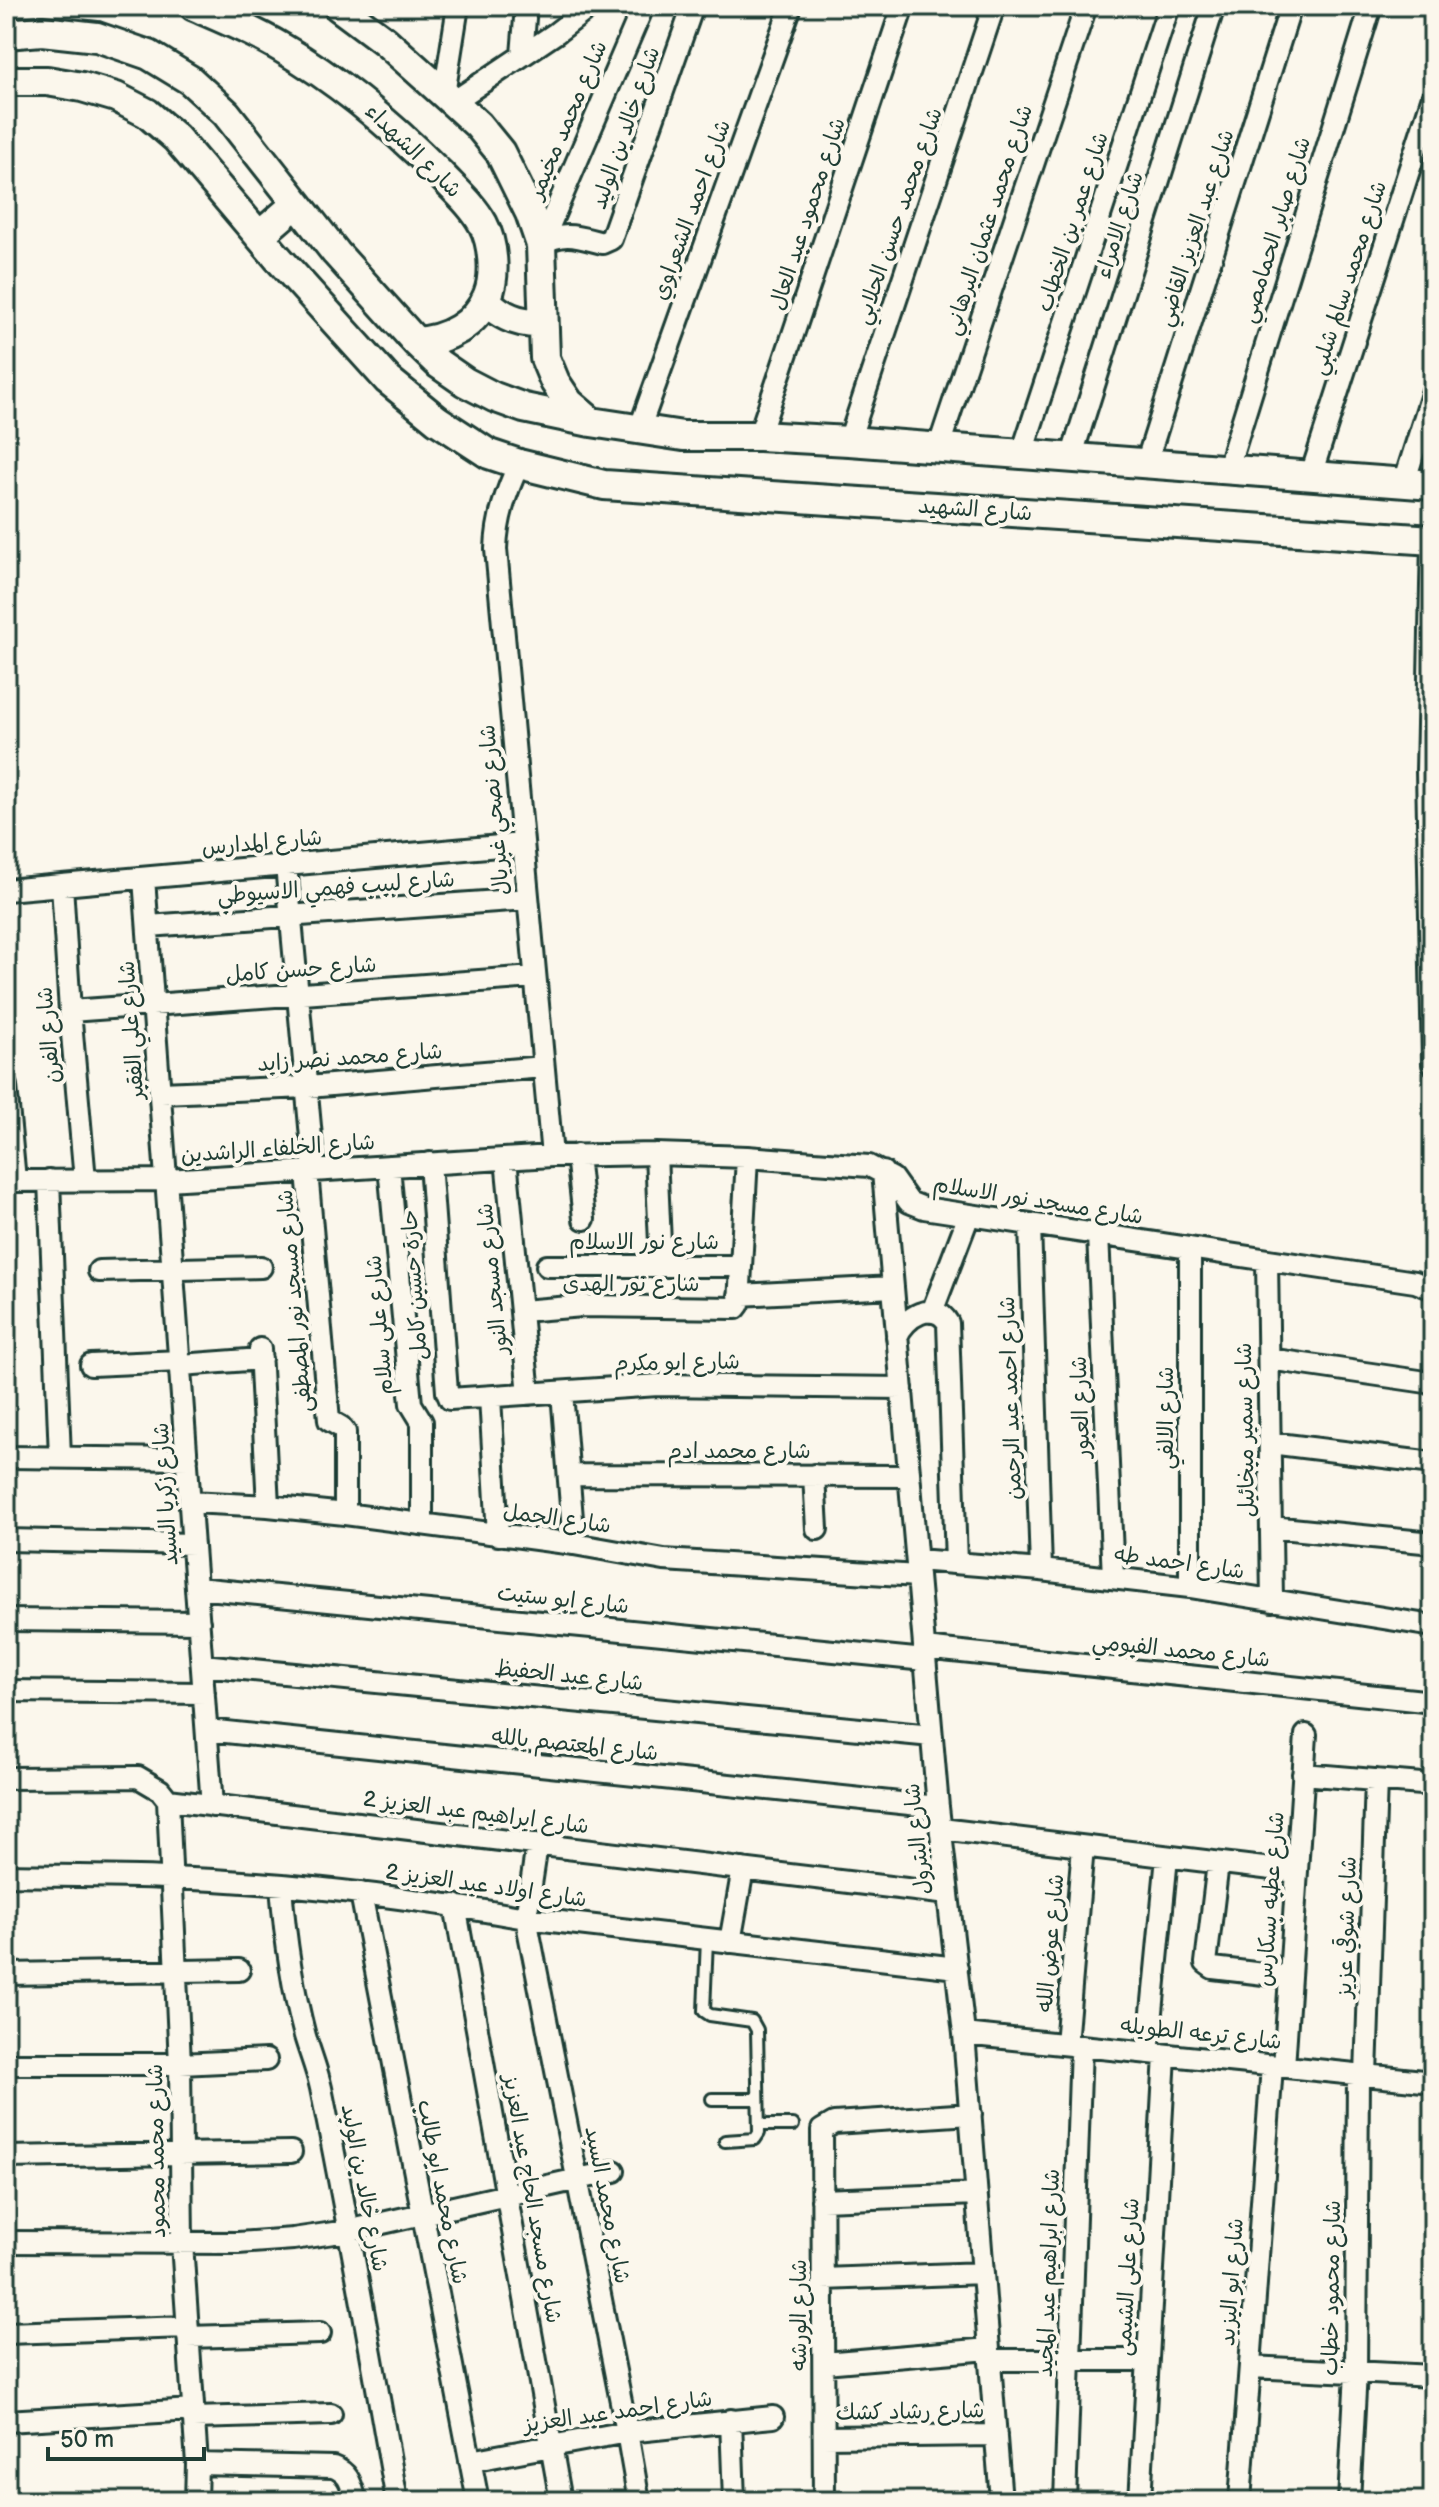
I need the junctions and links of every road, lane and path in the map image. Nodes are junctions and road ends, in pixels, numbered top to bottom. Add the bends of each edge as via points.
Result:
1 (194, 6) edge
2 (338, 6) edge
3 (458, 6) edge
4 (526, 6) edge
5 (591, 6) edge
6 (693, 6) edge
7 (791, 6) edge
8 (903, 6) edge
9 (994, 6) edge
10 (1086, 6) edge
11 (1169, 6) edge
12 (1214, 6) edge
13 (1291, 6) edge
14 (1371, 6) edge
15 (640, 14) dead end
16 (6, 34) edge
17 (522, 55) junction
18 (6, 81) edge
19 (1433, 96) edge
20 (448, 98) junction
21 (296, 204) junction
22 (259, 236) junction
23 (541, 245) junction
24 (486, 301) junction
25 (542, 323) junction
26 (416, 342) junction
27 (1433, 391) edge
28 (591, 422) junction
29 (639, 430) junction
30 (759, 436) junction
31 (849, 441) junction
32 (938, 449) junction
33 (1022, 453) junction
34 (1071, 458) junction
35 (519, 464) junction
36 (1146, 464) junction
37 (1228, 468) junction
38 (1311, 475) junction
39 (1404, 483) junction
40 (1433, 485) edge
41 (1433, 540) edge
42 (1431, 652) edge
43 (1431, 712) edge
44 (1430, 772) edge
45 (1430, 830) edge
46 (521, 844) junction
47 (286, 865) junction
48 (144, 878) junction
49 (62, 885) junction
50 (6, 890) edge
51 (527, 899) junction
52 (290, 916) junction
53 (148, 926) junction
54 (1432, 952) edge
55 (534, 977) junction
56 (297, 994) junction
57 (155, 1004) junction
58 (70, 1011) junction
59 (1433, 1064) edge
60 (543, 1067) junction
61 (6, 1086) edge
62 (308, 1087) junction
63 (161, 1093) junction
64 (656, 1154) junction
65 (577, 1155) junction
66 (552, 1156) junction
67 (747, 1157) junction
68 (506, 1159) junction
69 (430, 1163) junction
70 (389, 1166) junction
71 (310, 1170) junction
72 (883, 1172) junction
73 (10, 1180) edge
74 (49, 1180) junction
75 (85, 1180) junction
76 (167, 1180) junction
77 (969, 1215) junction
78 (584, 1219) dead end
79 (1030, 1224) junction
80 (1098, 1234) junction
81 (1190, 1248) junction
82 (1267, 1260) junction
83 (547, 1266) dead end
84 (661, 1266) junction
85 (741, 1266) junction
86 (261, 1267) dead end
87 (174, 1269) junction
88 (99, 1271) dead end
89 (893, 1287) junction
90 (1433, 1289) edge
91 (739, 1299) junction
92 (521, 1311) junction
93 (932, 1312) junction
94 (897, 1337) junction
95 (1269, 1359) junction
96 (180, 1363) junction
97 (91, 1365) dead end
98 (1433, 1383) edge
99 (902, 1388) junction
100 (562, 1392) junction
101 (529, 1394) junction
102 (490, 1397) junction
103 (453, 1400) joint
104 (1270, 1443) junction
105 (6, 1457) edge
106 (60, 1457) junction
107 (187, 1459) junction
108 (1433, 1463) edge
109 (569, 1475) junction
110 (814, 1475) junction
111 (909, 1476) junction
112 (190, 1502) junction
113 (268, 1506) junction
114 (345, 1514) junction
115 (422, 1524) junction
116 (1271, 1527) junction
117 (817, 1529) dead end
118 (498, 1535) junction
119 (6, 1540) edge
120 (1433, 1543) edge
121 (193, 1544) junction
122 (574, 1544) junction
123 (956, 1563) junction
124 (917, 1568) junction
125 (1041, 1570) junction
126 (1113, 1578) junction
127 (1190, 1587) junction
128 (197, 1588) junction
129 (1272, 1601) junction
130 (6, 1620) edge
131 (199, 1622) junction
132 (1433, 1626) edge
133 (925, 1654) junction
134 (202, 1665) junction
135 (6, 1691) edge
136 (204, 1693) junction
137 (1433, 1702) edge
138 (207, 1730) junction
139 (1306, 1735) dead end
140 (932, 1736) junction
141 (1303, 1774) junction
142 (6, 1778) edge
143 (1376, 1780) junction
144 (1433, 1785) edge
145 (168, 1800) junction
146 (212, 1806) junction
147 (938, 1807) junction
148 (941, 1829) junction
149 (537, 1845) junction
150 (1083, 1847) junction
151 (1167, 1857) junction
152 (1218, 1863) junction
153 (743, 1869) junction
154 (1296, 1872) junction
155 (6, 1875) edge
156 (172, 1878) junction
157 (281, 1886) junction
158 (361, 1893) junction
159 (948, 1894) junction
160 (455, 1905) junction
161 (526, 1918) junction
162 (707, 1939) junction
163 (730, 1942) junction
164 (957, 1968) junction
165 (239, 1970) dead end
166 (176, 1971) junction
167 (6, 1974) edge
168 (1289, 1977) junction
169 (964, 2034) junction
170 (1074, 2045) junction
171 (1157, 2054) junction
172 (266, 2060) dead end
173 (6, 2064) edge
174 (180, 2064) junction
175 (1278, 2067) junction
176 (1362, 2075) junction
177 (1433, 2082) edge
178 (712, 2099) dead end
179 (758, 2099) junction
180 (971, 2114) junction
181 (759, 2125) junction
182 (793, 2125) dead end
183 (725, 2141) dead end
184 (291, 2152) dead end
185 (181, 2154) junction
186 (6, 2157) edge
187 (614, 2171) dead end
188 (578, 2179) junction
189 (977, 2194) junction
190 (507, 2195) junction
191 (822, 2200) junction
192 (421, 2214) junction
193 (347, 2231) junction
194 (6, 2242) edge
195 (182, 2243) junction
196 (983, 2273) junction
197 (823, 2279) junction
198 (187, 2332) junction
199 (6, 2333) edge
200 (320, 2333) dead end
201 (990, 2355) junction
202 (1070, 2360) junction
203 (1146, 2360) junction
204 (824, 2363) junction
205 (1250, 2367) junction
206 (1356, 2372) junction
207 (1433, 2376) edge
208 (193, 2414) junction
209 (331, 2414) dead end
210 (773, 2417) dead end
211 (731, 2420) junction
212 (6, 2421) edge
213 (627, 2432) junction
214 (996, 2435) junction
215 (824, 2437) junction
216 (551, 2444) junction
217 (470, 2461) junction
218 (197, 2464) junction
219 (196, 2501) edge
220 (356, 2501) edge
221 (397, 2501) edge
222 (478, 2501) edge
223 (561, 2501) edge
224 (639, 2501) edge
225 (734, 2501) edge
226 (824, 2501) edge
227 (1001, 2501) edge
228 (1065, 2501) edge
229 (1140, 2501) edge
230 (1240, 2501) edge
231 (1349, 2501) edge

1 - 24 street, شارع الشهداء via 324,74 404,138 484,226 493,277
2 - 20 street
3 - 20 street
4 - 17 street
5 - 17 street
6 - 23 street, شارع خالد بن الوليد via 611,239 602,243 559,235
7 - 29 street, شارع احمد الشعراوي
8 - 30 street, شارع محمود عبد العال
9 - 31 street, شارع محمد حسن الحلابي
10 - 32 street, شارع محمد عثمان البرهاني
11 - 33 street, شارع عمر بن الخطاب
12 - 34 street, شارع الامراء
13 - 36 street, شارع عبد العزيز القاضي
14 - 37 street, شارع صابر الحمامصي
15 - 23 street, شارع محمد مخيمر
16 - 21 street via 42,31 97,37 170,67 226,113
17 - 20 street
18 - 22 street, شارع الشهيد via 82,87 147,113 176,138
19 - 38 street, شارع محمد سالم شلبي
20 - 23 street via 500,152
21 - 22 street
21 - 26 street
22 - 35 street, شارع الشهيد via 388,380 489,454
23 - 25 street
24 - 25 street via 517,321
24 - 26 street via 459,330
25 - 28 street via 545,358 555,382
26 - 28 street via 439,364 494,397
27 - 39 street
28 - 29 street
29 - 30 street
30 - 31 street
31 - 32 street
32 - 33 street
33 - 34 street
34 - 36 street
35 - 41 street, شارع الشهيد via 604,485
35 - 46 street, شارع نصحي غبريال via 497,523 496,549
36 - 37 street
37 - 38 street
38 - 39 street
39 - 40 street
41 - 42 street
42 - 43 street
43 - 44 street
44 - 45 street
45 - 54 street
46 - 47 street, شارع المدارس
46 - 51 street, شارع نصحي غبريال
47 - 48 street, شارع المدارس
47 - 52 street, شارع مسجد نور المصطفى
48 - 49 street, شارع المدارس
48 - 53 street, شارع علي الفقير
49 - 50 street, شارع المدارس
49 - 58 street, شارع الفرن
51 - 52 street, شارع لبيب فهمي الاسيوطي
51 - 55 street, شارع نصحي غبريال
52 - 53 street, شارع لبيب فهمي الاسيوطي
52 - 56 street, شارع مسجد نور المصطفى
53 - 57 street, شارع علي الفقير
54 - 59 street
55 - 56 street, شارع حسن كامل
55 - 60 street, شارع نصحي غبريال
56 - 57 street, شارع حسن كامل
56 - 62 street, شارع مسجد نور المصطفى
57 - 58 street, شارع حسن كامل
57 - 63 street, شارع علي الفقير
58 - 75 street, شارع الفرن
60 - 62 street, شارع محمد نصر زايد
60 - 66 street, شارع نصحي غبريال
61 - 73 street
62 - 63 street, شارع محمد نصر زايد
62 - 71 street, شارع مسجد نور المصطفى
63 - 76 street, شارع علي الفقير
64 - 65 street
64 - 67 street
64 - 84 street
65 - 66 street
65 - 78 street
66 - 68 street, شارع الخلفاء الراشدين
67 - 72 street via 869,1166
67 - 85 street
68 - 69 street, شارع الخلفاء الراشدين
68 - 92 street, شارع مسجد النور
69 - 70 street, شارع الخلفاء الراشدين
69 - 103 street, حارة حسين كامل via 447,1392
70 - 71 street, شارع الخلفاء الراشدين
70 - 115 street, شارع على سلام via 411,1404 422,1422
71 - 76 street, شارع الخلفاء الراشدين
71 - 114 street, شارع مسجد نور المصطفى via 329,1420 345,1432
72 - 77 street, شارع مسجد نور الاسلام via 916,1206
72 - 89 street, شارع البترول
73 - 74 street, شارع الخلفاء الراشدين
74 - 75 street, شارع الخلفاء الراشدين
74 - 106 street
75 - 76 street, شارع الخلفاء الراشدين
76 - 87 street, شارع زكريا السيد
77 - 79 street, شارع مسجد نور الاسلام
77 - 93 street
79 - 80 street, شارع مسجد نور الاسلام
79 - 125 street, شارع احمد عبد الرحمن
80 - 81 street, شارع مسجد نور الاسلام
80 - 126 street, شارع العبور
81 - 82 street, شارع مسجد نور الاسلام
81 - 127 street, شارع الالفي
82 - 90 street, شارع مسجد نور الاسلام
82 - 95 street, شارع سمير ميخائيل
83 - 84 street, شارع نور الاسلام
84 - 85 street, شارع نور الاسلام
85 - 91 street
86 - 87 street
87 - 88 street
87 - 96 street, شارع زكريا السيد
89 - 91 street, شارع نور الهدى
89 - 94 street, شارع البترول
91 - 92 street, شارع نور الهدى via 733,1309 583,1306
92 - 101 street, شارع مسجد النور
93 - 94 street via 914,1315
93 - 123 street via 948,1323
94 - 99 street, شارع البترول
95 - 98 street
95 - 104 street, شارع سمير ميخائيل
96 - 97 street
96 - 107 street, شارع زكريا السيد
96 - 113 street via 260,1354
99 - 100 street, شارع ابو مكرم via 658,1385
99 - 111 street, شارع البترول
100 - 101 street, شارع ابو مكرم
100 - 109 street
101 - 102 street, شارع ابو مكرم
102 - 103 street, شارع ابو مكرم
102 - 118 street
104 - 108 street
104 - 116 street, شارع سمير ميخائيل
105 - 106 street
106 - 107 street
107 - 112 street, شارع زكريا السيد
109 - 110 street, شارع محمد ادم
109 - 122 street
110 - 111 street, شارع محمد ادم
110 - 117 street
111 - 124 street, شارع البترول
112 - 113 street, شارع الجمل
112 - 121 street, شارع زكريا السيد
113 - 114 street, شارع الجمل
114 - 115 street, شارع الجمل
115 - 118 street, شارع الجمل
116 - 120 street
116 - 129 street, شارع سمير ميخائيل
118 - 122 street, شارع الجمل
119 - 121 street
121 - 128 street, شارع زكريا السيد
122 - 124 street, شارع الجمل via 664,1560
123 - 124 street, شارع احمد طه
123 - 125 street, شارع احمد طه
124 - 133 street, شارع البترول
125 - 126 street, شارع احمد طه
126 - 127 street, شارع احمد طه
127 - 129 street, شارع احمد طه
128 - 131 street, شارع زكريا السيد
128 - 133 street, شارع ابو ستيت
129 - 132 street, شارع احمد طه
130 - 131 street
131 - 134 street, شارع زكريا السيد
133 - 137 street, شارع محمد الفيومي
133 - 140 street, شارع البترول
134 - 136 street, شارع زكريا السيد
134 - 140 street, شارع عبد الحفيظ
135 - 136 street
136 - 138 street, شارع زكريا السيد
138 - 146 street, شارع زكريا السيد
138 - 147 street, شارع المعتصم بالله
139 - 141 street, شارع عطيه بسكارس
140 - 147 street, شارع البترول
141 - 143 street
141 - 154 street, شارع عطيه بسكارس
142 - 145 street, شارع ابراهيم عبد العزيز 2 via 138,1777
143 - 144 street
143 - 176 street, شارع شوقي عزيز
145 - 146 street, شارع ابراهيم عبد العزيز 2
145 - 156 street, شارع محمد محمود
146 - 149 street, شارع ابراهيم عبد العزيز 2
147 - 148 street, شارع البترول
148 - 150 street
148 - 159 street, شارع البترول
149 - 153 street, شارع ابراهيم عبد العزيز 2
149 - 161 street, شارع محمد السيد
150 - 151 street
150 - 170 street, شارع عوض الله
151 - 152 street
151 - 171 street, شارع على الشيمى
152 - 154 street
152 - 168 street via 1207,1965
153 - 159 street, شارع ابراهيم عبد العزيز 2
153 - 163 street
154 - 168 street, شارع عطيه بسكارس
155 - 156 street, شارع اولاد عبد العزيز 2
156 - 157 street, شارع اولاد عبد العزيز 2
156 - 166 street, شارع محمد محمود
157 - 158 street, شارع اولاد عبد العزيز 2
157 - 193 street, شارع خالد بن الوليد via 293,1986 320,2084
158 - 160 street, شارع اولاد عبد العزيز 2
158 - 192 street, شارع محمد ابو طالب
159 - 164 street, شارع البترول
160 - 161 street, شارع اولاد عبد العزيز 2
160 - 190 street, شارع مسجد الحاج عبد العزيز
161 - 162 street, شارع اولاد عبد العزيز 2
161 - 188 street, شارع محمد السيد
162 - 163 street, شارع اولاد عبد العزيز 2
162 - 179 lane via 703,2008 710,2015 754,2023
163 - 164 street, شارع اولاد عبد العزيز 2
164 - 169 street, شارع البترول
165 - 166 street
166 - 167 street
166 - 174 street, شارع محمد محمود
168 - 175 street, شارع عطيه بسكارس
169 - 170 street, شارع ترعه الطويله
169 - 180 street, شارع البترول
170 - 171 street, شارع ترعه الطويله
170 - 202 street, شارع ابراهيم عبد المجيد
171 - 175 street, شارع ترعه الطويله
171 - 203 street, شارع على الشيمى
172 - 174 street
173 - 174 street
174 - 185 street, شارع محمد محمود
175 - 176 street, شارع ترعه الطويله
175 - 205 street, شارع ابو اليزيد
176 - 177 street, شارع ترعه الطويله
176 - 206 street, شارع محمود خطاب
178 - 179 lane
179 - 181 lane
180 - 189 street, شارع البترول
180 - 191 street, شارع الورشه via 834,2123 822,2130
181 - 182 lane
181 - 183 lane via 755,2139
184 - 185 street
185 - 186 street
185 - 195 street, شارع محمد محمود
187 - 188 street
188 - 190 street
188 - 213 street, شارع محمد السيد
189 - 191 street
189 - 196 street, شارع البترول
190 - 192 street
190 - 216 street, شارع مسجد الحاج عبد العزيز
191 - 197 street, شارع الورشه
192 - 193 street
192 - 217 street, شارع محمد ابو طالب
193 - 195 street via 238,2243
193 - 221 street, شارع خالد بن الوليد
194 - 195 street
195 - 198 street, شارع محمد محمود
196 - 197 street
196 - 201 street, شارع البترول
197 - 204 street, شارع الورشه
198 - 199 street
198 - 200 street
198 - 208 street, شارع محمد محمود
201 - 202 street
201 - 204 street
201 - 214 street, شارع البترول
202 - 203 street
202 - 228 street, شارع ابراهيم عبد المجيد
203 - 229 street, شارع على الشيمى
204 - 215 street, شارع الورشه
205 - 206 street
205 - 230 street, شارع ابو اليزيد
206 - 207 street
206 - 231 street, شارع محمود خطاب
208 - 209 street
208 - 212 street
208 - 218 street, شارع محمد محمود
210 - 211 street, شارع احمد عبد العزيز
211 - 213 street, شارع احمد عبد العزيز
211 - 225 street
213 - 216 street, شارع احمد عبد العزيز
213 - 224 street, شارع محمد السيد
214 - 215 street, شارع رشاد كشك
214 - 227 street, شارع البترول
215 - 226 street, شارع الورشه
216 - 217 street, شارع احمد عبد العزيز
216 - 223 street, شارع مسجد الحاج عبد العزيز
217 - 222 street, شارع محمد ابو طالب
218 - 219 street, شارع محمد محمود
218 - 220 street via 333,2467 348,2477

